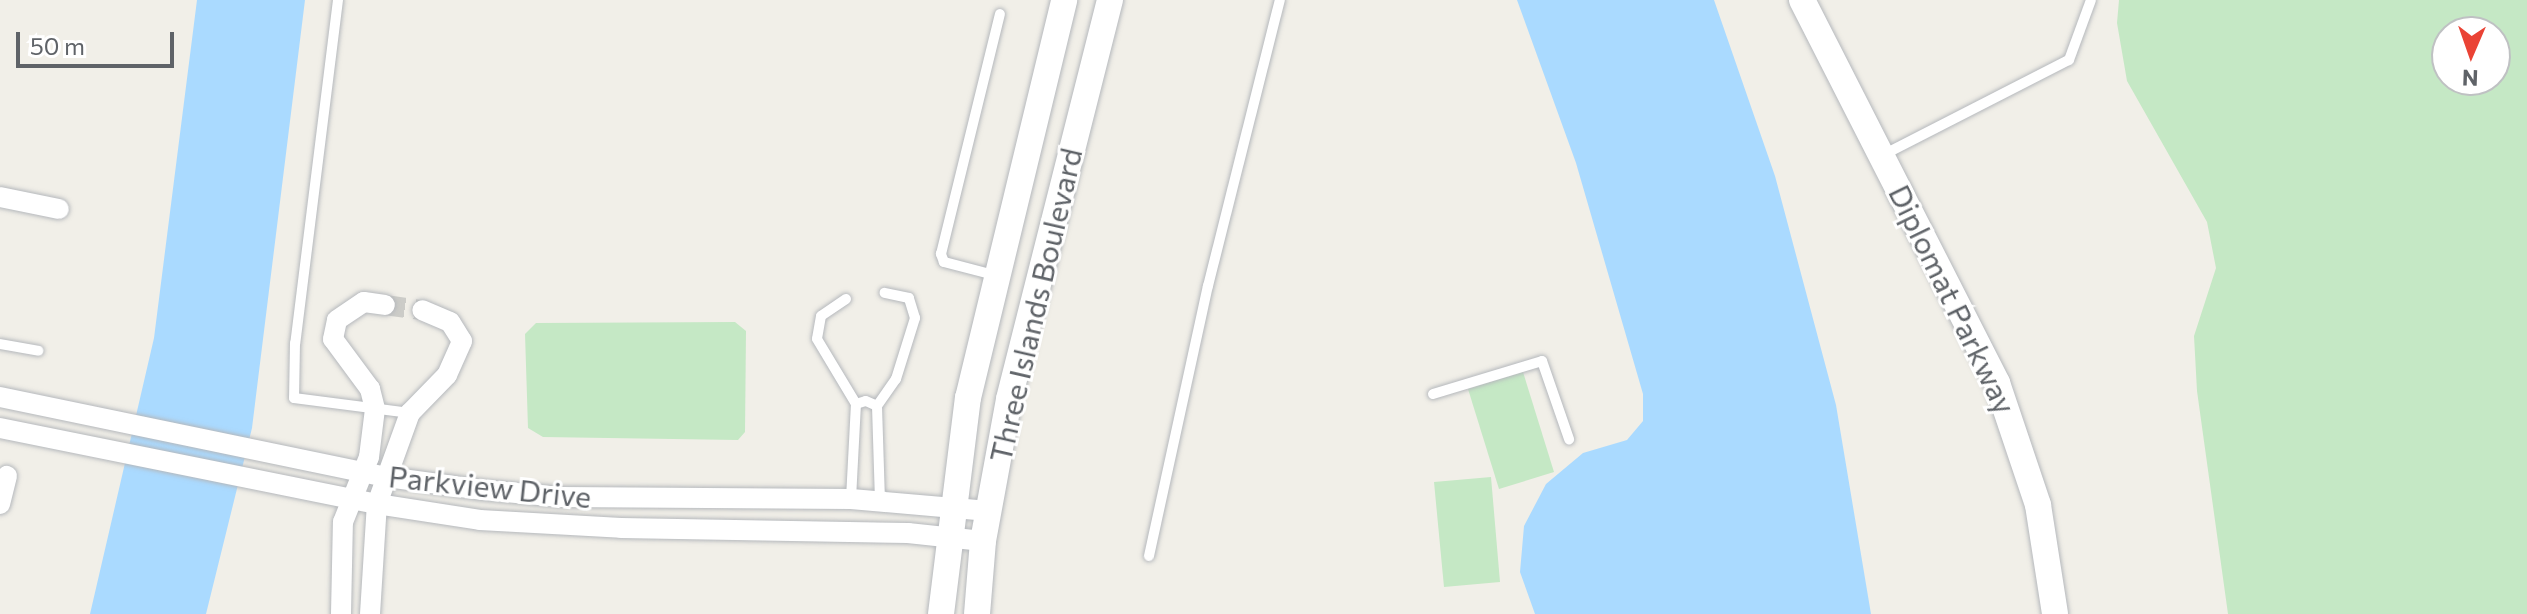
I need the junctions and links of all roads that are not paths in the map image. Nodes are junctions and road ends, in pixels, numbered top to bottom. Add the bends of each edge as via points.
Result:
1 (338, 0) edge
2 (1064, 0) edge
3 (1110, 0) edge
4 (1280, 0) edge
5 (1802, 0) edge
6 (2091, 0) edge
7 (1000, 14) dead end
8 (1883, 155) junction
9 (0, 197) edge
10 (59, 209) dead end
11 (994, 275) junction
12 (885, 293) dead end
13 (846, 299) dead end
14 (385, 305) tunnel mouth
15 (422, 310) tunnel mouth
16 (0, 344) edge
17 (38, 351) dead end
18 (1433, 394) dead end
19 (0, 397) edge
20 (856, 404) junction
21 (877, 406) junction
22 (375, 409) junction
23 (410, 413) junction
24 (0, 428) edge
25 (1569, 439) dead end
26 (360, 471) junction
27 (7, 476) dead end
28 (387, 477) junction
29 (483, 490) junction
30 (350, 498) junction
31 (851, 499) junction
32 (880, 500) junction
33 (0, 504) edge
34 (377, 504) junction
35 (952, 506) junction
36 (988, 511) junction
37 (480, 520) junction
38 (948, 537) junction
39 (983, 541) junction
40 (1149, 556) dead end
41 (341, 614) edge
42 (370, 614) edge
43 (941, 614) edge
44 (977, 614) edge
45 (2055, 614) edge

1 - 22 lane via 295,343 294,398
2 - 11 street, Three Islands Boulevard
3 - 36 street, Three Islands Boulevard via 1009,399
4 - 40 lane via 1208,286
5 - 8 street, Diplomat Parkway
6 - 8 lane via 2069,60
7 - 11 lane via 941,254 944,262
8 - 45 street, Diplomat Parkway via 1997,383 2024,452
9 - 10 street
11 - 35 street, Three Islands Boulevard
12 - 21 lane via 909,298 915,318 896,379
13 - 20 lane via 821,316 817,339
14 - 22 street via 364,302 337,320 333,339 370,389
15 - 23 street via 450,322 462,341 453,367
16 - 17 lane
18 - 25 lane via 1542,361
19 - 26 street, Parkview Drive
20 - 21 lane
20 - 31 lane
21 - 32 lane
22 - 23 lane
22 - 26 street via 373,442
23 - 28 street
24 - 30 street, Parkview Drive
26 - 28 street, Parkview Drive
26 - 30 street
27 - 33 street
28 - 29 street, Parkview Drive
28 - 34 street
29 - 31 street, Parkview Drive via 561,497
29 - 37 street
30 - 34 street, Parkview Drive
30 - 41 street via 343,522
31 - 32 street, Parkview Drive
32 - 35 street, Parkview Drive
34 - 37 street, Parkview Drive
34 - 42 street
35 - 36 street, Parkview Drive
35 - 38 street, Three Islands Boulevard
36 - 39 street, Three Islands Boulevard
37 - 38 street, Parkview Drive
38 - 39 street, Parkview Drive
38 - 43 street, Three Islands Boulevard
39 - 44 street, Three Islands Boulevard

